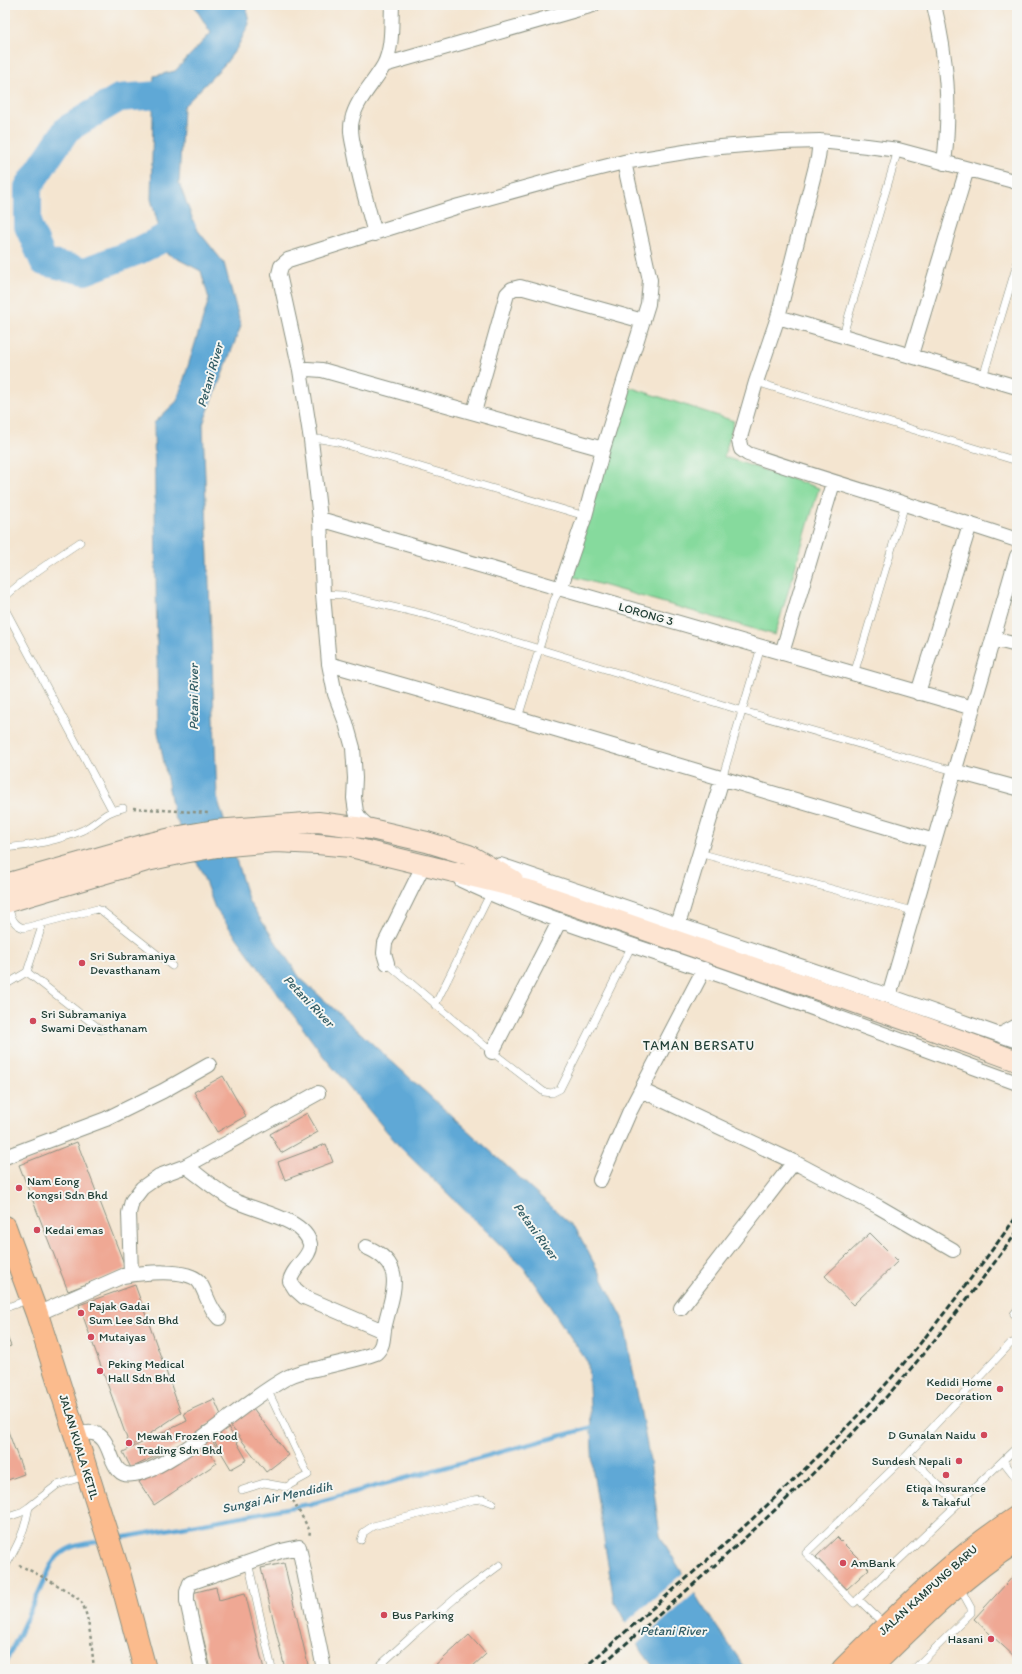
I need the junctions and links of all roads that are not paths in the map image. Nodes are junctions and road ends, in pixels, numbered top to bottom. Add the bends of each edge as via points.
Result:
1 (392, 5) edge
2 (593, 5) edge
3 (934, 5) edge
4 (384, 65) junction
5 (820, 141) junction
6 (898, 150) junction
7 (624, 162) junction
8 (944, 163) junction
9 (967, 168) junction
10 (1017, 182) edge
11 (375, 234) junction
12 (1017, 264) edge
13 (778, 317) junction
14 (643, 321) junction
15 (843, 335) junction
16 (911, 355) junction
17 (300, 370) junction
18 (983, 377) junction
19 (756, 382) junction
20 (1017, 387) edge
21 (474, 412) junction
22 (311, 440) junction
23 (603, 449) junction
24 (1017, 461) edge
25 (833, 483) junction
26 (905, 504) junction
27 (585, 516) junction
28 (320, 519) junction
29 (970, 524) junction
30 (1017, 540) edge
31 (80, 542) dead end
32 (1016, 562) edge
33 (560, 589) junction
34 (323, 594) junction
35 (5, 598) edge
36 (5, 609) edge
37 (993, 639) junction
38 (1017, 645) edge
39 (761, 647) junction
40 (540, 649) junction
41 (782, 653) junction
42 (329, 664) junction
43 (854, 674) junction
44 (918, 692) junction
45 (972, 708) junction
46 (743, 711) junction
47 (518, 718) junction
48 (954, 771) junction
49 (722, 779) junction
50 (1017, 788) edge
51 (123, 808) road end
52 (112, 810) junction
53 (370, 829) junction
54 (275, 833) junction
55 (934, 841) junction
56 (5, 848) edge
57 (699, 852) junction
58 (469, 855) junction
59 (424, 864) junction
60 (446, 869) junction
61 (532, 891) junction
62 (490, 894) junction
63 (5, 897) edge
64 (913, 912) junction
65 (560, 920) junction
66 (43, 923) junction
67 (678, 925) junction
68 (632, 945) junction
69 (387, 962) joint
70 (172, 966) dead end
71 (704, 969) junction
72 (27, 972) junction
73 (5, 985) edge
74 (889, 996) junction
75 (435, 1005) junction
76 (1017, 1026) edge
77 (101, 1030) dead end
78 (1000, 1035) junction
79 (1017, 1041) edge
80 (492, 1052) junction
81 (1017, 1061) edge
82 (209, 1064) dead end
83 (1017, 1083) edge
84 (641, 1090) junction
85 (318, 1093) dead end
86 (5, 1157) edge
87 (794, 1162) junction
88 (186, 1166) junction
89 (600, 1180) dead end
90 (5, 1227) edge
91 (366, 1247) dead end
92 (953, 1250) dead end
93 (131, 1274) junction
94 (34, 1306) junction
95 (5, 1308) edge
96 (681, 1308) dead end
97 (1017, 1310) edge
98 (1017, 1316) edge
99 (219, 1318) dead end
100 (384, 1331) junction
101 (1017, 1341) edge
102 (267, 1389) junction
103 (75, 1435) junction
104 (1017, 1447) edge
105 (908, 1454) junction
106 (1003, 1461) junction
107 (87, 1475) junction
108 (1016, 1475) edge
109 (242, 1490) dead end
110 (493, 1503) dead end
111 (958, 1504) junction
112 (29, 1507) junction
113 (1017, 1516) edge
114 (5, 1518) edge
115 (361, 1540) dead end
116 (1017, 1541) edge
117 (248, 1562) junction
118 (500, 1565) dead end
119 (5, 1567) edge
120 (958, 1586) junction
121 (858, 1599) junction
122 (886, 1627) junction
123 (872, 1668) edge
124 (145, 1669) edge
125 (202, 1669) edge
126 (272, 1669) edge
127 (324, 1669) edge
128 (376, 1669) edge
129 (843, 1669) edge
130 (914, 1669) edge

1 - 4 street via 390,46
2 - 4 street
3 - 8 street via 948,79
4 - 11 street via 351,121 359,175
5 - 6 street
5 - 7 street via 709,148
5 - 13 street via 818,158
6 - 8 street
6 - 15 lane
7 - 11 street via 459,206
7 - 14 street via 650,280 648,304
8 - 9 street
9 - 10 street
9 - 16 street
11 - 17 street via 288,260 280,266 279,274
12 - 18 lane
13 - 15 street
13 - 19 street
14 - 21 street via 520,287 512,289 507,294
14 - 23 street
15 - 16 street
16 - 18 street
17 - 21 street via 322,370
17 - 22 street
18 - 20 street
19 - 24 lane
19 - 25 street via 739,441 741,449 748,454
21 - 23 street
22 - 27 lane via 337,442
22 - 28 street
23 - 27 street
25 - 26 street
25 - 41 street
26 - 29 street
26 - 43 lane
27 - 33 street
28 - 33 street, LORONG 3
28 - 34 street
29 - 30 street
29 - 44 street
31 - 35 lane
32 - 37 street
33 - 39 street, LORONG 3
33 - 40 lane via 554,600
34 - 40 lane via 342,595 430,616
34 - 42 street
36 - 52 lane
37 - 38 street
37 - 45 street
39 - 41 street, LORONG 3
39 - 46 lane
40 - 46 lane
40 - 47 lane
41 - 43 street, LORONG 3
42 - 47 street
42 - 53 street via 335,694 353,748 356,812
43 - 44 street, LORONG 3
44 - 45 street, LORONG 3
45 - 48 street
46 - 48 lane
46 - 49 lane
47 - 49 street
48 - 50 street
48 - 55 street
49 - 55 street
49 - 57 street
51 - 52 lane
52 - 56 lane via 85,829 69,836
53 - 54 street via 318,822
53 - 58 street
54 - 59 street via 317,844 351,847
54 - 63 street via 62,877
55 - 64 street
57 - 64 lane
57 - 67 street
58 - 61 street
58 - 67 street
59 - 60 street
59 - 69 street via 385,943 384,953
60 - 61 street
60 - 62 street
61 - 81 street
62 - 65 street
62 - 75 lane
63 - 66 lane via 13,921 18,927
64 - 74 street
65 - 68 street
65 - 80 street
66 - 70 lane via 97,909
66 - 72 lane
67 - 74 street
68 - 71 street
68 - 80 lane via 560,1088 552,1093 544,1092
69 - 75 lane
71 - 83 street
71 - 84 street
72 - 73 lane
72 - 77 lane
74 - 78 street
75 - 80 lane
76 - 78 street
78 - 79 street
82 - 86 street via 163,1091 106,1119
84 - 87 street
84 - 89 street
85 - 88 street
87 - 92 street
87 - 96 street
88 - 93 street via 158,1176 142,1188 132,1201 129,1213
88 - 100 street via 233,1200 294,1224 304,1232 310,1244 309,1252 291,1274 290,1281 304,1297
90 - 94 main road, JALAN KUALA KETIL
91 - 100 street via 380,1253 389,1263 393,1273 394,1288
93 - 94 street
93 - 99 street via 182,1273 192,1276 199,1283 213,1312
94 - 95 lane
94 - 103 main road, JALAN KUALA KETIL
97 - 98 lane via 1014,1314
100 - 102 street via 383,1344 376,1353 304,1371 289,1376
101 - 105 lane via 1010,1344
102 - 103 street via 193,1445 162,1463 133,1475 119,1471 100,1436 95,1433
102 - 109 lane via 308,1475 286,1487 264,1483
103 - 107 main road, JALAN KUALA KETIL
104 - 106 lane
105 - 111 lane
105 - 121 lane via 806,1553 854,1603
106 - 108 lane
106 - 111 lane
107 - 112 lane via 57,1485
107 - 124 main road, JALAN KUALA KETIL via 120,1576
110 - 115 lane via 473,1500 373,1526 364,1532
111 - 121 lane
112 - 114 lane via 20,1514
112 - 119 lane via 26,1525
113 - 122 main road, JALAN KAMPUNG BARU via 971,1549
116 - 120 main road, JALAN KAMPUNG BARU
117 - 125 street via 193,1581 188,1587 187,1601
117 - 126 lane
117 - 127 street via 299,1547
118 - 128 lane via 458,1596
120 - 123 main road, JALAN KAMPUNG BARU
120 - 130 lane via 971,1608 971,1613
121 - 122 lane
122 - 129 main road, JALAN KAMPUNG BARU

